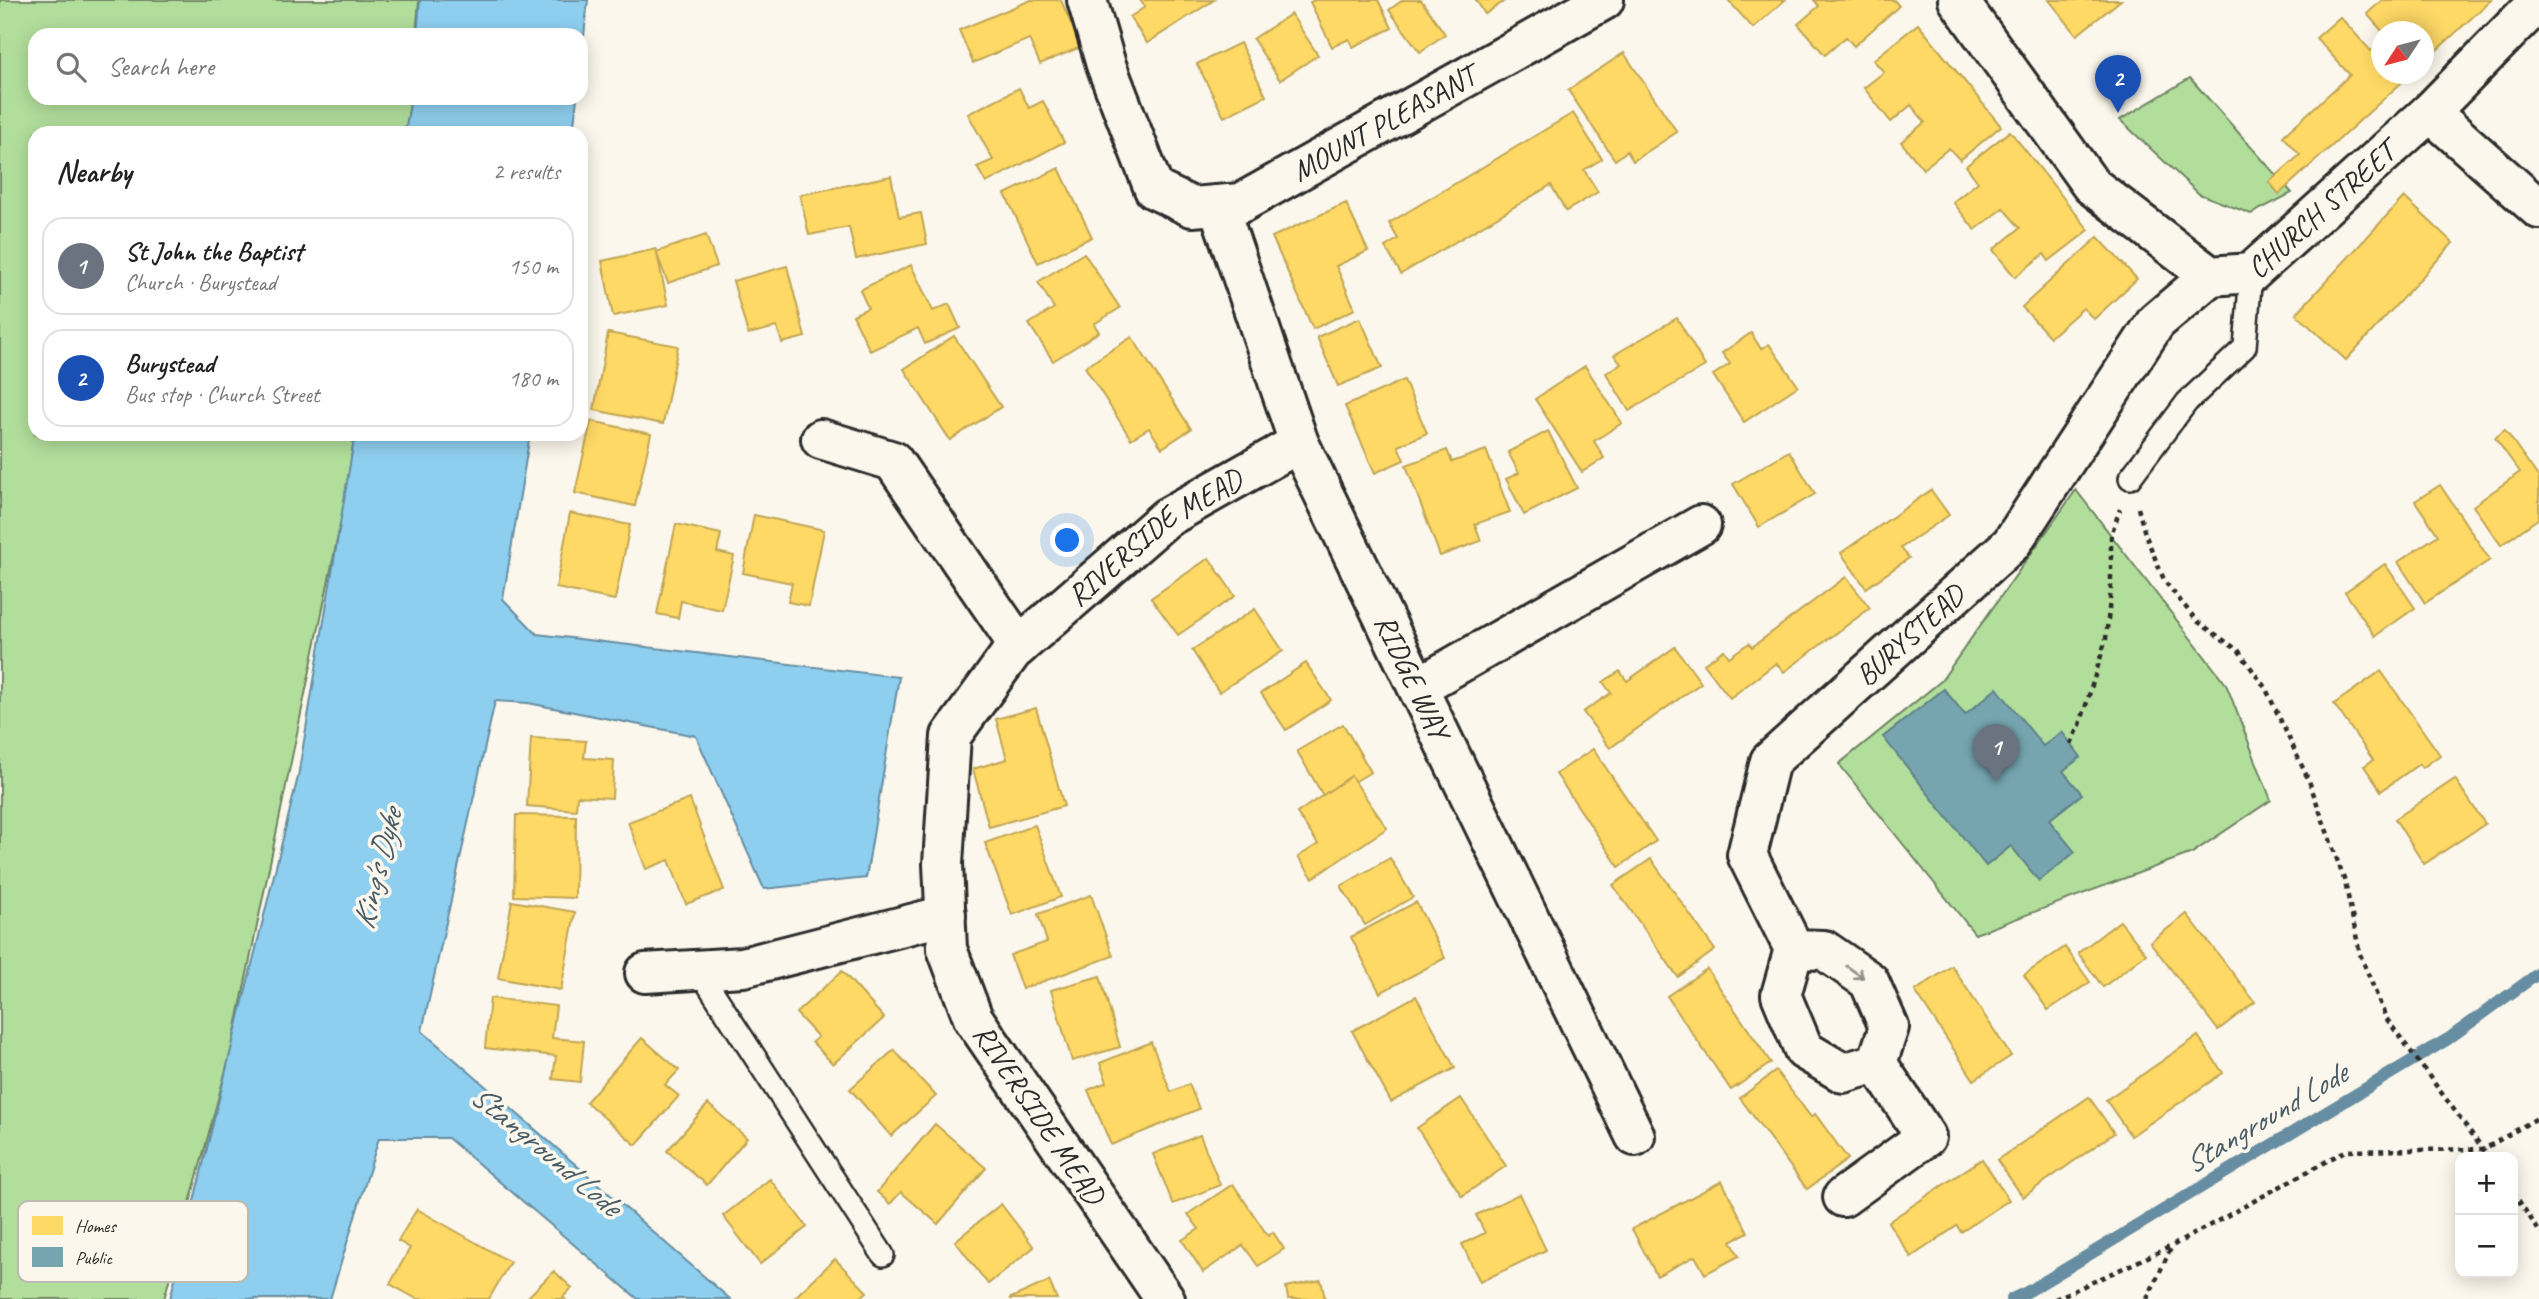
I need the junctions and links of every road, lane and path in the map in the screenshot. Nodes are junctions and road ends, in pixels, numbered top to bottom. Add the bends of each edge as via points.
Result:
1 (1087, 0) edge
2 (1604, 0) edge
3 (1958, 0) edge
4 (2539, 1) edge
5 (2430, 112) junction
6 (1218, 205) junction
7 (2539, 209) edge
8 (2251, 273) junction
9 (2210, 276) junction
10 (821, 439) dead end
11 (1299, 443) junction
12 (2130, 478) junction
13 (1701, 526) dead end
14 (1020, 646) junction
15 (1418, 687) junction
16 (2071, 744) dead end
17 (946, 915) junction
18 (1794, 949) junction
19 (698, 970) junction
20 (645, 973) dead end
21 (1877, 1063) junction
22 (2539, 1117) edge
23 (1635, 1136) dead end
24 (2484, 1149) junction
25 (2486, 1152) edge
26 (1843, 1197) dead end
27 (2518, 1200) edge
28 (2539, 1231) edge
29 (2172, 1246) junction
30 (883, 1255) dead end
31 (1165, 1299) edge
32 (2055, 1299) edge
33 (2147, 1299) edge

1 - 6 street, MOUNT PLEASANT via 1105,65 1154,189 1192,207
2 - 6 street, MOUNT PLEASANT via 1241,203
3 - 9 street, CHURCH STREET via 2091,185
4 - 5 street, CHURCH STREET
5 - 7 street
5 - 8 street, CHURCH STREET
6 - 11 street, RIDGE WAY
8 - 9 street, CHURCH STREET
8 - 12 lane via 2245,348 2187,402
9 - 18 street, BURYSTEAD via 2156,323 2011,544 1770,761 1747,855
10 - 14 street via 893,461
11 - 14 street, RIVERSIDE MEAD via 1166,518
11 - 15 street, RIDGE WAY
12 - 16 path via 2110,535 2106,639
12 - 24 path via 2145,534 2165,582 2197,621 2239,651 2266,689 2309,781 2344,882 2360,954 2386,1018
13 - 15 street
14 - 17 street, RIVERSIDE MEAD via 951,736 943,864
15 - 23 street, RIDGE WAY
17 - 19 street via 743,967
17 - 31 street, RIVERSIDE MEAD via 947,949 972,1018
18 -> 21 street via 1824,950 1869,981 1889,1027
18 - 21 street via 1781,996 1804,1050 1843,1073
19 - 20 street
19 - 30 lane
21 - 26 street via 1926,1137
22 - 24 path
24 - 25 path
24 - 29 path via 2345,1151
27 - 28 path
29 - 32 path
29 - 33 path

